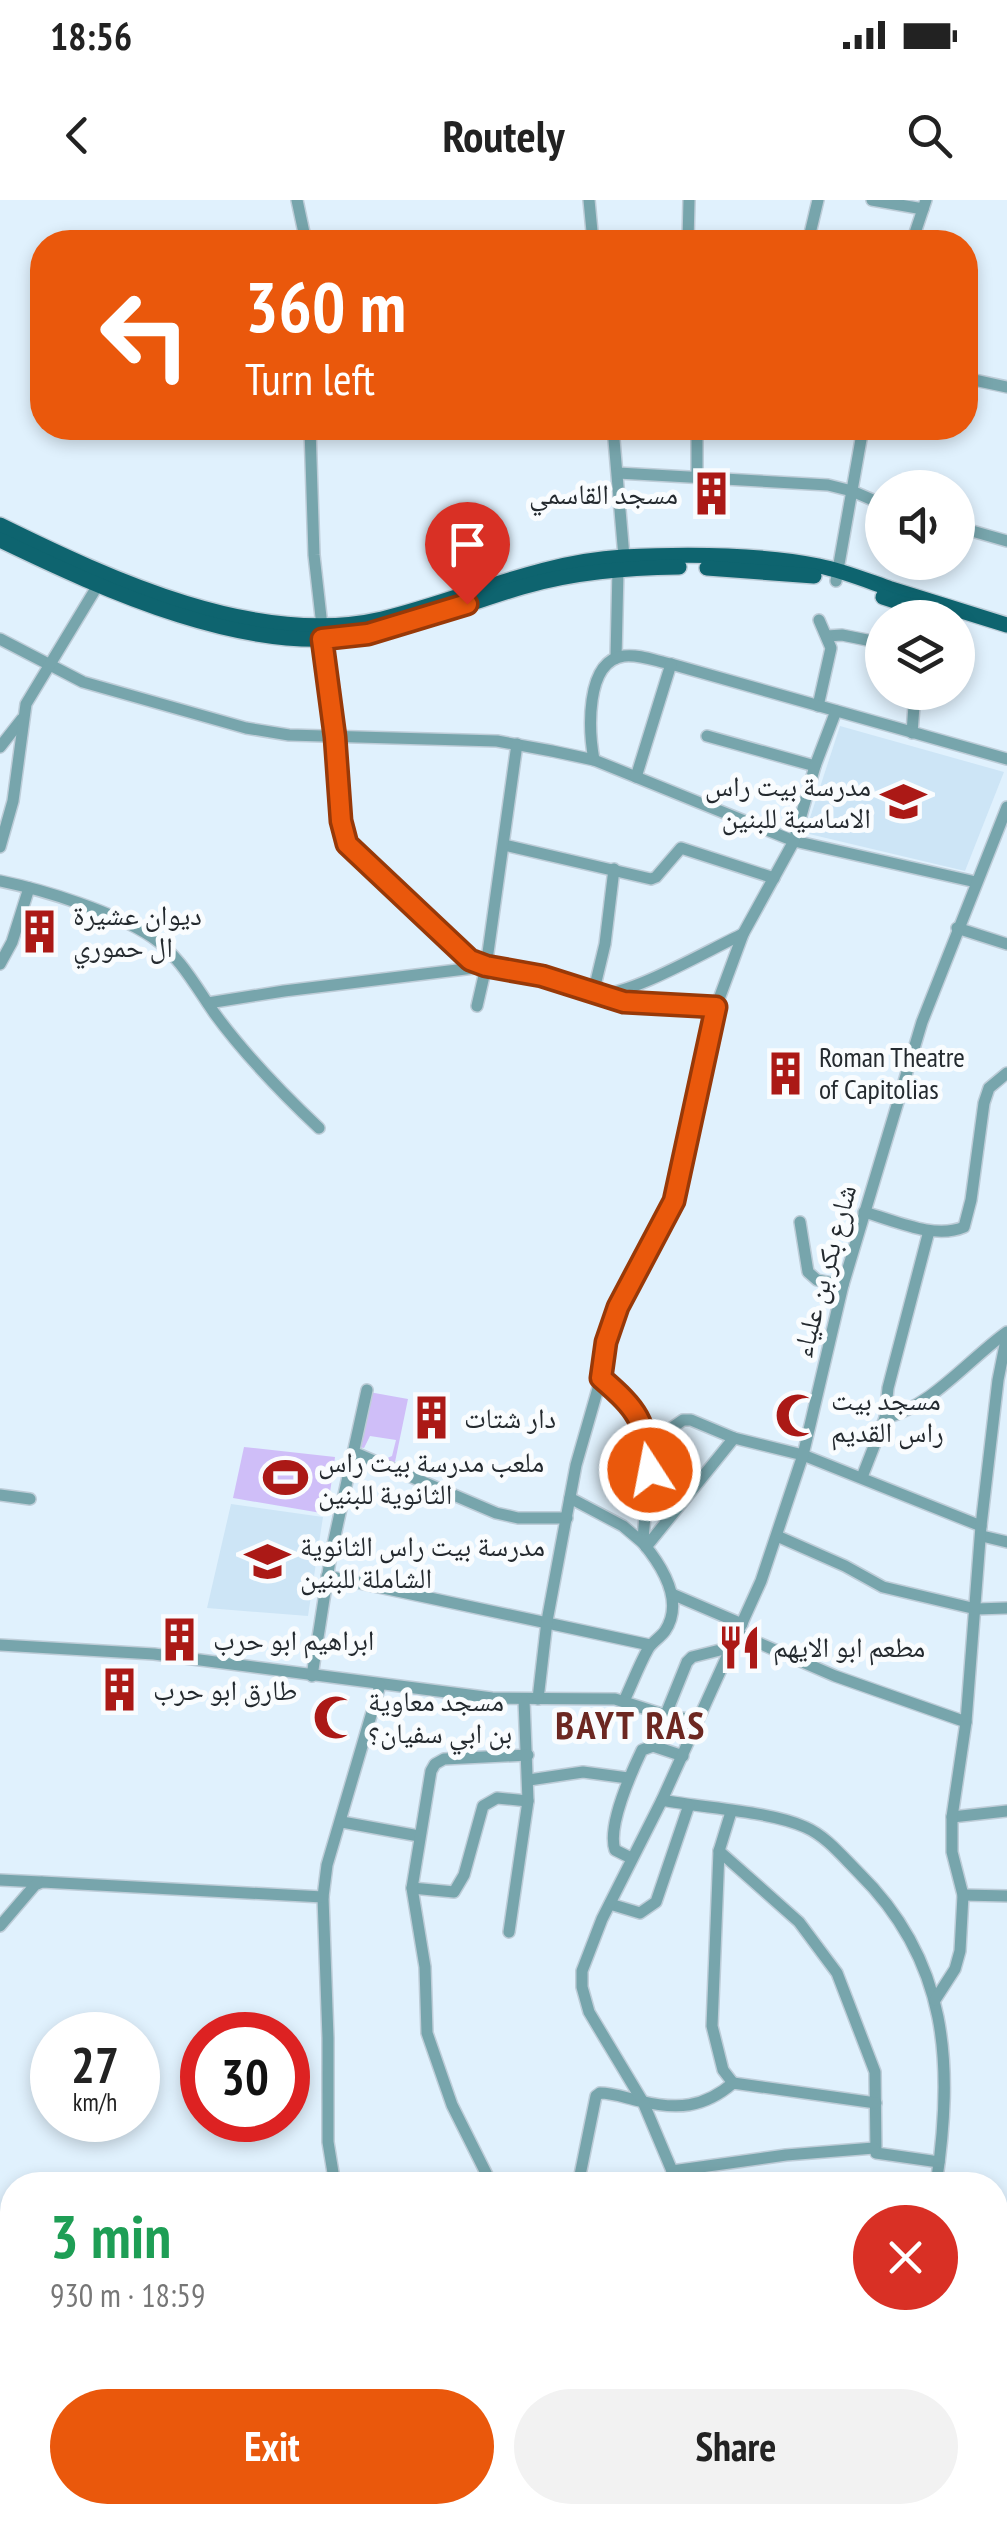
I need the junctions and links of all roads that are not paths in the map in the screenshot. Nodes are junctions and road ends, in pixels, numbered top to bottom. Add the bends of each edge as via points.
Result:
1 (297, 200) edge
2 (589, 200) edge
3 (689, 200) edge
4 (818, 200) edge
5 (872, 200) edge
6 (925, 204) edge
7 (303, 230) edge
8 (593, 230) edge
9 (688, 230) edge
10 (811, 230) edge
11 (916, 230) edge
12 (978, 381) edge
13 (1007, 387) edge
14 (310, 440) edge
15 (615, 440) edge
16 (697, 440) edge
17 (861, 440) edge
18 (618, 474) junction
19 (697, 478) junction
20 (852, 491) junction
21 (865, 497) edge
22 (0, 525) edge
23 (975, 532) edge
24 (0, 540) edge
25 (1007, 541) edge
26 (621, 563) junction
27 (837, 576) junction
28 (98, 586) junction
29 (891, 600) edge
30 (819, 620) dead end
31 (1007, 624) edge
32 (975, 625) edge
33 (322, 633) junction
34 (1007, 634) edge
35 (827, 636) junction
36 (0, 640) edge
37 (865, 640) edge
38 (616, 658) junction
39 (670, 664) junction
40 (47, 665) junction
41 (818, 706) junction
42 (914, 710) edge
43 (836, 711) junction
44 (22, 719) junction
45 (912, 733) junction
46 (707, 736) dead end
47 (335, 737) junction
48 (518, 744) junction
49 (0, 746) edge
50 (1007, 759) edge
51 (594, 760) junction
52 (816, 766) junction
53 (636, 777) junction
54 (1007, 807) edge
55 (794, 841) junction
56 (504, 845) junction
57 (0, 847) edge
58 (614, 869) junction
59 (774, 878) junction
60 (0, 881) edge
61 (976, 882) junction
62 (29, 888) junction
63 (957, 928) junction
64 (742, 934) junction
65 (1007, 944) edge
66 (0, 964) edge
67 (486, 966) junction
68 (597, 994) junction
69 (208, 1004) junction
70 (477, 1006) dead end
71 (716, 1007) junction
72 (1007, 1073) edge
73 (319, 1128) dead end
74 (864, 1212) junction
75 (800, 1222) dead end
76 (929, 1231) junction
77 (843, 1285) junction
78 (1007, 1333) edge
79 (601, 1378) junction
80 (368, 1390) dead end
81 (885, 1418) junction
82 (646, 1437) junction
83 (734, 1438) junction
84 (353, 1452) junction
85 (803, 1455) junction
86 (862, 1477) junction
87 (0, 1495) edge
88 (570, 1498) junction
89 (30, 1499) dead end
90 (567, 1518) junction
91 (982, 1531) junction
92 (776, 1536) junction
93 (1007, 1542) edge
94 (644, 1545) junction
95 (328, 1576) junction
96 (672, 1594) junction
97 (1007, 1608) edge
98 (976, 1609) junction
99 (548, 1622) junction
100 (740, 1629) junction
101 (0, 1645) edge
102 (650, 1645) junction
103 (732, 1647) junction
104 (312, 1676) junction
105 (380, 1685) junction
106 (538, 1699) junction
107 (524, 1700) junction
108 (624, 1700) junction
109 (665, 1715) junction
110 (698, 1721) junction
111 (966, 1722) junction
112 (653, 1746) junction
113 (528, 1756) junction
114 (682, 1756) junction
115 (628, 1778) junction
116 (529, 1780) junction
117 (662, 1800) junction
118 (528, 1801) junction
119 (689, 1805) junction
120 (732, 1812) junction
121 (1007, 1812) edge
122 (952, 1817) junction
123 (342, 1822) junction
124 (419, 1836) junction
125 (719, 1851) junction
126 (630, 1858) junction
127 (0, 1880) edge
128 (42, 1882) junction
129 (412, 1888) junction
130 (963, 1896) junction
131 (1007, 1896) edge
132 (323, 1897) junction
133 (610, 1904) junction
134 (0, 1926) edge
135 (509, 1932) dead end
136 (935, 2000) junction
137 (734, 2084) junction
138 (644, 2102) junction
139 (876, 2104) junction
140 (874, 2148) junction
141 (939, 2162) junction
142 (672, 2171) joint
143 (333, 2172) edge
144 (486, 2172) edge
145 (581, 2172) edge
146 (938, 2172) edge

1 - 7 street
2 - 8 street
3 - 9 street
4 - 10 street
5 - 6 street
6 - 11 street
12 - 13 street
14 - 33 street
15 - 18 street
16 - 19 street
17 - 20 street
18 - 19 street
18 - 26 street
19 - 20 street
20 - 21 street
20 - 27 street
22 - 33 main road via 149,592
23 - 25 street
24 - 28 main road
26 - 27 main road via 769,559
26 - 33 main road via 536,570
26 - 38 street
27 - 29 main road
27 - 31 main road
28 - 33 main road via 234,628 288,638
28 - 40 street
30 - 35 street
32 - 34 main road
33 - 47 street
35 - 37 street
35 - 41 street
36 - 40 street
38 - 39 street
38 - 51 street via 591,699
39 - 41 street
39 - 53 street
40 - 44 street
40 - 47 street via 95,686 246,728
41 - 43 street
42 - 45 street
43 - 45 street
43 - 52 street
44 - 49 street
44 - 57 street via 15,790
45 - 50 street
46 - 52 street
47 - 48 street
47 - 67 street via 341,821 350,849 465,956
48 - 51 street
48 - 56 street
51 - 53 street
52 - 55 street
53 - 55 street
54 - 61 street, شارع بكر بن علياء
55 - 59 street
55 - 61 street
56 - 58 street
56 - 67 street
58 - 59 street via 651,879 681,848
58 - 68 street
59 - 64 street
60 - 62 street
61 - 63 street, شارع بكر بن علياء
62 - 66 street
62 - 69 street via 152,937
63 - 65 street
63 - 74 street, شارع بكر بن علياء
64 - 68 street via 647,982
64 - 71 street
67 - 68 street
67 - 69 street
67 - 70 street
68 - 71 street via 648,1005
69 - 73 street
71 - 79 street via 674,1201 618,1307
72 - 76 street via 989,1088 984,1103 964,1228
74 - 76 street
74 - 77 street, شارع بكر بن علياء
75 - 77 street via 808,1272
76 - 81 street
77 - 85 street, شارع بكر بن علياء
78 - 81 street via 924,1398
78 - 91 street
79 - 82 street via 636,1411
79 - 88 street
80 - 84 street
81 - 86 street
82 - 83 street via 689,1419
82 - 94 street
83 - 85 street
83 - 94 street
84 - 90 street via 486,1510
84 - 95 street
85 - 86 street
85 - 92 street, شارع بكر بن علياء
86 - 91 street
87 - 89 street
88 - 90 street
88 - 94 street
90 - 99 street
91 - 93 street
91 - 98 street
92 - 98 street via 883,1587
92 - 100 street, شارع بكر بن علياء
94 - 96 street
95 - 99 street
95 - 104 street
96 - 100 street
96 - 102 street via 669,1622
97 - 98 street
98 - 111 street
99 - 102 street
99 - 106 street
100 - 103 street, شارع بكر بن علياء
100 - 111 street via 835,1676
101 - 104 street via 154,1654
102 - 108 street
103 - 109 street via 690,1658
103 - 110 street, شارع بكر بن علياء
104 - 105 street
105 - 107 street
105 - 123 street
106 - 107 street
106 - 108 street
107 - 113 street
108 - 109 street
109 - 110 street
109 - 112 street
110 - 114 street, شارع بكر بن علياء
111 - 122 street
112 - 114 street
112 - 115 street via 642,1750
113 - 116 street
113 - 124 street via 435,1764
114 - 117 street, شارع بكر بن علياء
115 - 116 street via 583,1772
115 - 126 street via 612,1846
116 - 118 street
117 - 119 street
117 - 126 street, شارع بكر بن علياء
118 - 129 street via 497,1798 483,1806 454,1892
118 - 135 street
119 - 120 street
119 - 133 street via 656,1902 640,1913
120 - 125 street
120 - 136 street via 803,1826 829,1843 906,1929
121 - 122 street
122 - 130 street
123 - 124 street
123 - 132 street
124 - 129 street
125 - 137 street via 712,2026 723,2070
125 - 139 street via 798,1922 837,1973 875,2072
126 - 133 street, شارع بكر بن علياء
127 - 128 street
128 - 132 street
128 - 134 street
129 - 144 street via 427,2033
130 - 131 street
130 - 136 street via 960,1951
132 - 143 street
133 - 138 street, شارع بكر بن علياء via 582,1987 589,2012
136 - 141 street via 945,2096
137 - 138 street via 699,2105
137 - 139 street
138 - 142 street, شارع بكر بن علياء
138 - 145 street via 596,2096
139 - 140 street
140 - 141 street via 880,2156
140 - 142 street
141 - 146 street

